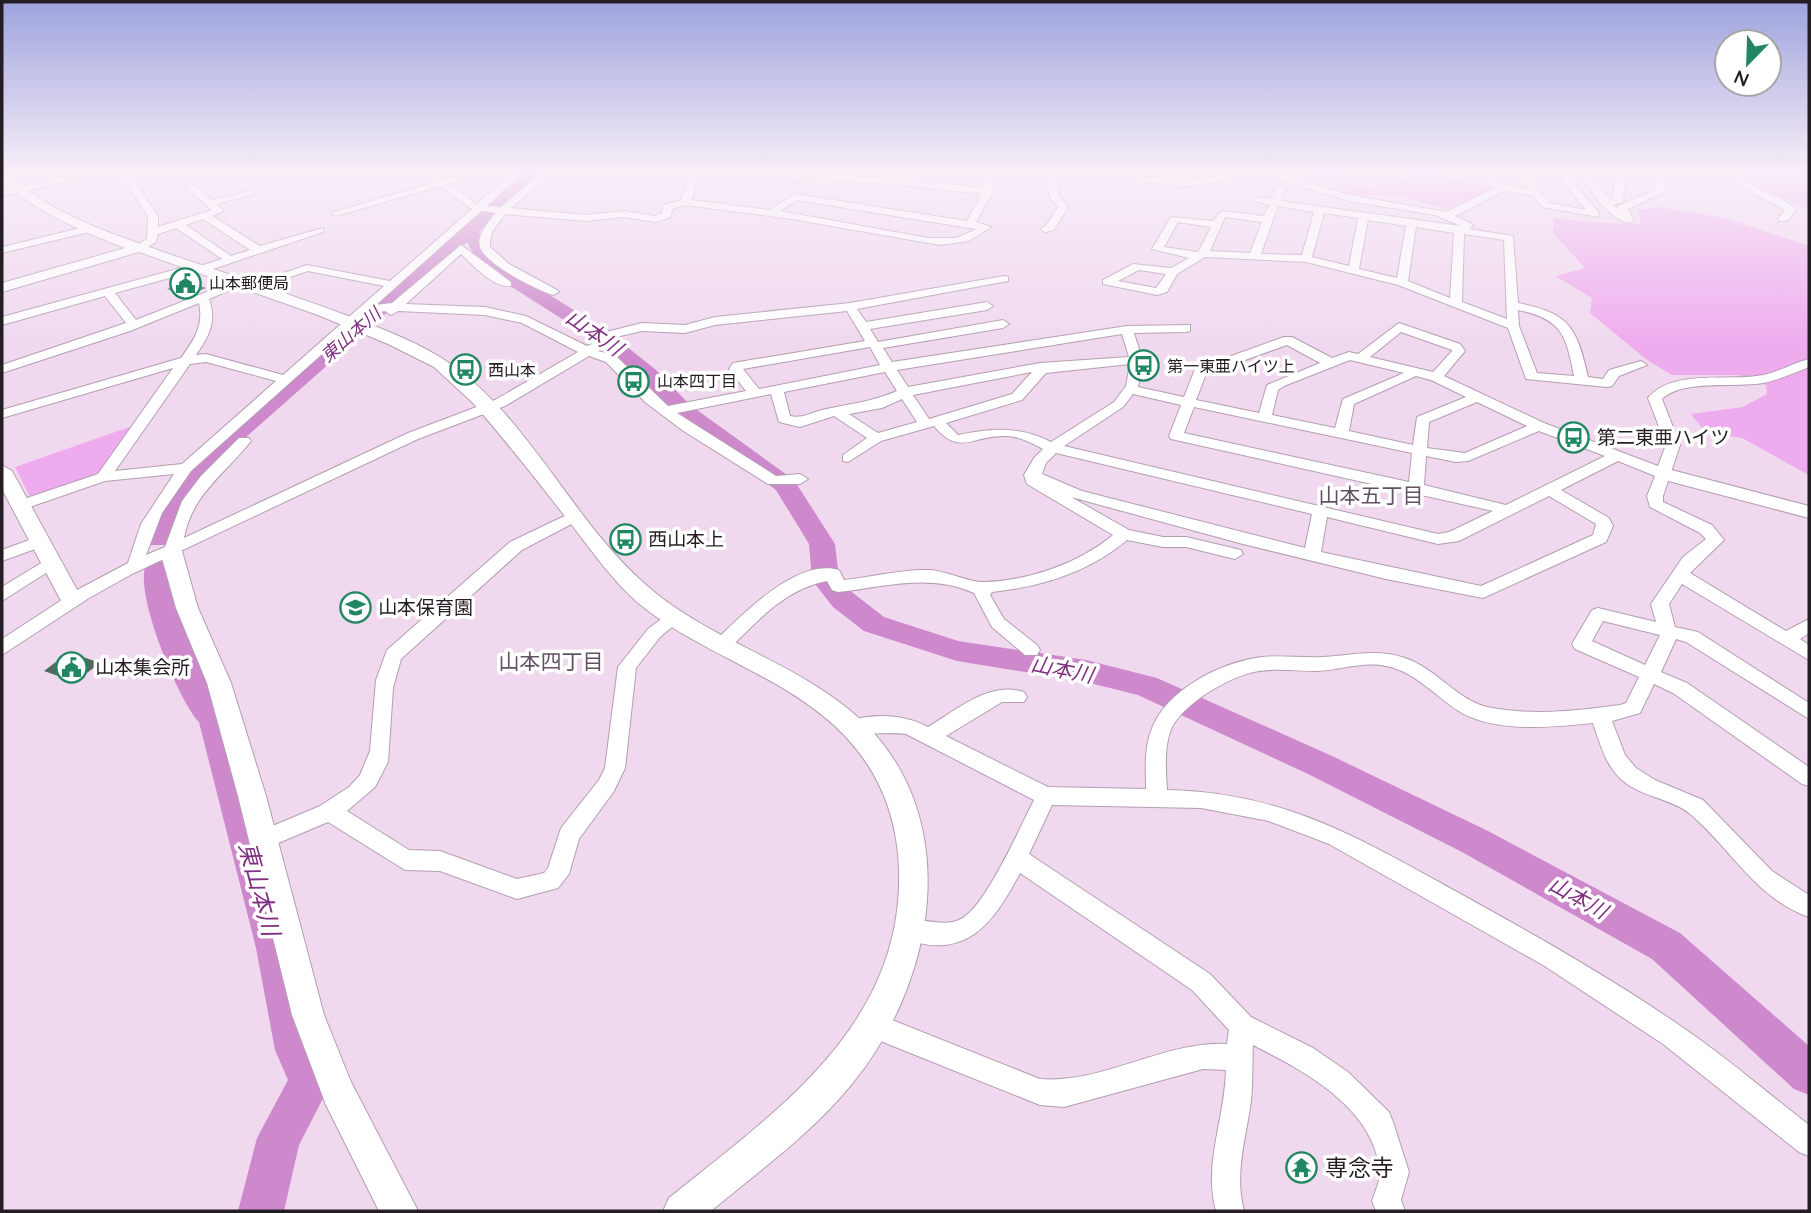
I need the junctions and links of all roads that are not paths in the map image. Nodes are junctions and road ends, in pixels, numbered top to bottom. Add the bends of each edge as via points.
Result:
1 (86, 228) edge
2 (152, 228) edge
3 (169, 228) edge
4 (183, 228) edge
5 (223, 228) edge
6 (458, 228) edge
7 (488, 228) edge
8 (864, 228) edge
9 (984, 228) edge
10 (1050, 228) edge
11 (1170, 228) edge
12 (1216, 228) edge
13 (1265, 228) edge
14 (1315, 228) edge
15 (1362, 228) edge
16 (1411, 228) edge
17 (1449, 228) edge
18 (1462, 228) edge
19 (89, 229) junction
20 (1045, 229) dead end
21 (319, 230) dead end
22 (1465, 230) junction
23 (152, 232) junction
24 (139, 248) junction
25 (2, 250) edge
26 (258, 250) junction
27 (1255, 254) junction
28 (1201, 255) junction
29 (1307, 259) junction
30 (230, 260) junction
31 (1354, 268) junction
32 (196, 269) junction
33 (1173, 272) junction
34 (1004, 279) dead end
35 (1402, 283) junction
36 (507, 284) dead end
37 (968, 284) junction
38 (395, 285) junction
39 (2, 286) edge
40 (241, 286) junction
41 (108, 292) junction
42 (553, 292) dead end
43 (198, 299) junction
44 (1456, 305) junction
45 (1512, 305) junction
46 (987, 306) junction
47 (393, 307) junction
48 (850, 307) junction
49 (2, 321) edge
50 (364, 322) junction
51 (1003, 324) junction
52 (134, 325) junction
53 (863, 326) junction
54 (1513, 326) junction
55 (1186, 328) dead end
56 (1128, 330) junction
57 (874, 344) junction
58 (1023, 346) junction
59 (586, 351) junction
60 (188, 359) junction
61 (1360, 359) junction
62 (1135, 360) junction
63 (1331, 363) junction
64 (1809, 363) edge
65 (1641, 365) dead end
66 (888, 367) junction
67 (1041, 368) junction
68 (2, 369) edge
69 (1413, 372) junction
70 (1436, 377) junction
71 (287, 380) junction
72 (1582, 381) junction
73 (777, 389) junction
74 (1131, 390) junction
75 (905, 392) junction
76 (755, 393) junction
77 (1478, 397) junction
78 (1189, 402) junction
79 (487, 408) junction
80 (666, 411) junction
81 (837, 412) junction
82 (2, 414) edge
83 (1264, 418) junction
84 (931, 422) junction
85 (1539, 426) junction
86 (1341, 434) junction
87 (876, 438) junction
88 (244, 441) dead end
89 (1051, 447) junction
90 (1420, 450) junction
91 (1617, 456) junction
92 (848, 458) dead end
93 (186, 468) junction
94 (785, 468) dead end
95 (2, 472) edge
96 (759, 472) junction
97 (1664, 474) junction
98 (1032, 475) junction
99 (103, 477) junction
100 (800, 480) dead end
101 (1416, 488) junction
102 (1549, 489) junction
103 (22, 505) junction
104 (1507, 510) junction
105 (1320, 512) junction
106 (1809, 512) edge
107 (575, 516) junction
108 (1124, 534) junction
109 (40, 541) junction
110 (171, 551) junction
111 (1235, 554) dead end
112 (1312, 555) junction
113 (2, 556) edge
114 (51, 562) junction
115 (136, 564) junction
116 (1679, 574) junction
117 (984, 591) junction
118 (2, 595) edge
119 (71, 600) junction
120 (675, 617) junction
121 (1809, 625) edge
122 (1666, 629) junction
123 (1786, 639) junction
124 (721, 646) junction
125 (2, 648) edge
126 (1031, 650) dead end
127 (1809, 653) edge
128 (1650, 674) junction
129 (1017, 697) dead end
130 (1809, 712) edge
131 (1600, 716) junction
132 (853, 727) junction
133 (929, 737) junction
134 (1809, 778) edge
135 (1046, 796) junction
136 (1156, 799) junction
137 (330, 812) junction
138 (264, 839) junction
139 (1015, 857) junction
140 (1809, 907) edge
141 (910, 930) junction
142 (872, 1024) junction
143 (1242, 1026) junction
144 (1237, 1058) junction
145 (1809, 1142) edge
146 (399, 1211) edge
147 (682, 1211) edge
148 (1230, 1211) edge
149 (1391, 1211) edge

1 - 19 street
2 - 23 street
3 - 23 street
4 - 30 street
5 - 26 street
6 - 38 street
7 - 42 street via 485,246 494,257
8 - 9 street via 949,242
10 - 20 street
11 - 28 street via 1157,249
12 - 28 street
13 - 27 street
14 - 29 street
15 - 31 street
16 - 35 street
17 - 22 street
18 - 22 street
19 - 24 street
19 - 25 street
21 - 26 street
22 - 44 street
22 - 45 street via 1509,238
23 - 24 street via 152,240
24 - 32 street
24 - 39 street
26 - 30 street
27 - 28 street
27 - 29 street
28 - 33 street
29 - 31 street
30 - 32 street
31 - 35 street
32 - 40 street
32 - 41 street
33 - 33 street via 1157,292 1107,282 1137,266
34 - 37 street
35 - 44 street
36 - 47 street via 461,248
37 - 46 street
37 - 48 street
38 - 40 street via 307,268
38 - 50 street
40 - 43 street
40 - 50 street
41 - 49 street
41 - 52 street
43 - 52 street
43 - 60 street via 206,308 205,333
44 - 54 street
45 - 54 street
45 - 72 street via 1548,311 1572,334
46 - 51 street
46 - 53 street
47 - 50 street
47 - 59 street via 507,314
48 - 53 street
48 - 59 street via 715,321 685,329 642,327 602,335 600,344
50 - 71 street
50 - 79 street via 429,358 460,380
51 - 57 street
51 - 58 street
52 - 68 street
53 - 57 street
54 - 72 street via 1530,359 1531,376
55 - 56 street
56 - 58 street
56 - 62 street via 1136,348
57 - 66 street
57 - 76 street via 738,366
58 - 66 street
58 - 67 street
59 - 79 street
59 - 80 street via 611,359
60 - 71 street via 206,358
60 - 82 street
60 - 99 street
61 - 63 street via 1349,356
61 - 69 street
61 - 70 street via 1399,327 1457,347 1459,351
62 - 67 street
62 - 74 street
63 - 78 street via 1288,340 1200,372
63 - 83 street via 1272,388
64 - 97 street via 1758,380 1679,385 1657,393 1673,445
65 - 72 street via 1615,373 1606,383
66 - 73 street
66 - 75 street
67 - 75 street
67 - 84 street via 1017,397
69 - 70 street
69 - 86 street via 1348,402
70 - 77 street
71 - 93 street
73 - 76 street
73 - 81 street via 784,419 793,423
74 - 78 street
74 - 89 street via 1097,422
75 - 81 street via 877,405
75 - 84 street
76 - 80 street
77 - 85 street
77 - 90 street via 1422,420
78 - 83 street
78 - 101 street via 1176,436
79 - 107 street
79 - 110 street via 413,436
80 - 96 street
81 - 87 street
83 - 86 street
84 - 87 street
84 - 89 street via 958,439 1010,430
85 - 90 street via 1468,457
85 - 91 street
86 - 90 street
87 - 92 street
88 - 110 street via 193,497
89 - 98 street
89 - 105 street
90 - 101 street
91 - 97 street
91 - 102 street
93 - 99 street
93 - 115 street via 142,533
94 - 96 street
95 - 103 street
96 - 100 street via 773,481
97 - 106 street
97 - 116 street via 1656,503 1706,528 1716,540
98 - 108 street via 1032,481
98 - 112 street via 1077,494
99 - 103 street
101 - 104 street
102 - 104 street
102 - 112 street via 1603,521 1600,538 1483,592
103 - 109 street
104 - 105 street via 1453,537 1438,539
105 - 112 street
107 - 120 street via 619,570
107 - 137 street via 516,546 394,656 384,672 376,768
108 - 111 street
108 - 117 street via 1093,556 1044,577
109 - 113 street
109 - 114 street
110 - 115 street
110 - 138 street via 187,608 219,683
114 - 118 street
114 - 119 street
115 - 119 street
116 - 122 street via 1660,604
116 - 123 street
117 - 124 street via 946,576 906,575 838,586 832,574 811,577 777,593
117 - 126 street via 987,609 998,623
119 - 125 street
120 - 124 street
120 - 137 street via 654,633 627,667 615,768 569,835 558,874 550,881 517,889 440,861 405,860
121 - 123 street
122 - 128 street via 1669,636
122 - 128 street via 1598,614 1581,644
122 - 130 street via 1692,637
123 - 127 street
124 - 132 street
128 - 131 street via 1633,708
128 - 134 street via 1680,688
129 - 133 street via 999,695
131 - 136 street via 1484,715 1416,668 1385,659 1243,666 1210,682 1163,725
131 - 140 street via 1616,759 1629,774 1695,806 1764,878
132 - 133 street via 886,723
132 - 141 street via 896,785 909,825 916,892
133 - 135 street
135 - 136 street
135 - 139 street
136 - 145 street via 1200,799 1270,812 1337,837 1552,957 1672,1035
137 - 138 street
138 - 146 street via 308,1015 338,1093
139 - 141 street via 993,900 970,927 939,936
139 - 143 street via 1201,982
141 - 142 street via 899,970
142 - 144 street via 1040,1092 1065,1094 1203,1056
142 - 147 street via 855,1053 825,1087
143 - 144 street
143 - 149 street via 1304,1057 1339,1081 1379,1122 1395,1172 1386,1201
144 - 148 street via 1238,1095 1224,1196

